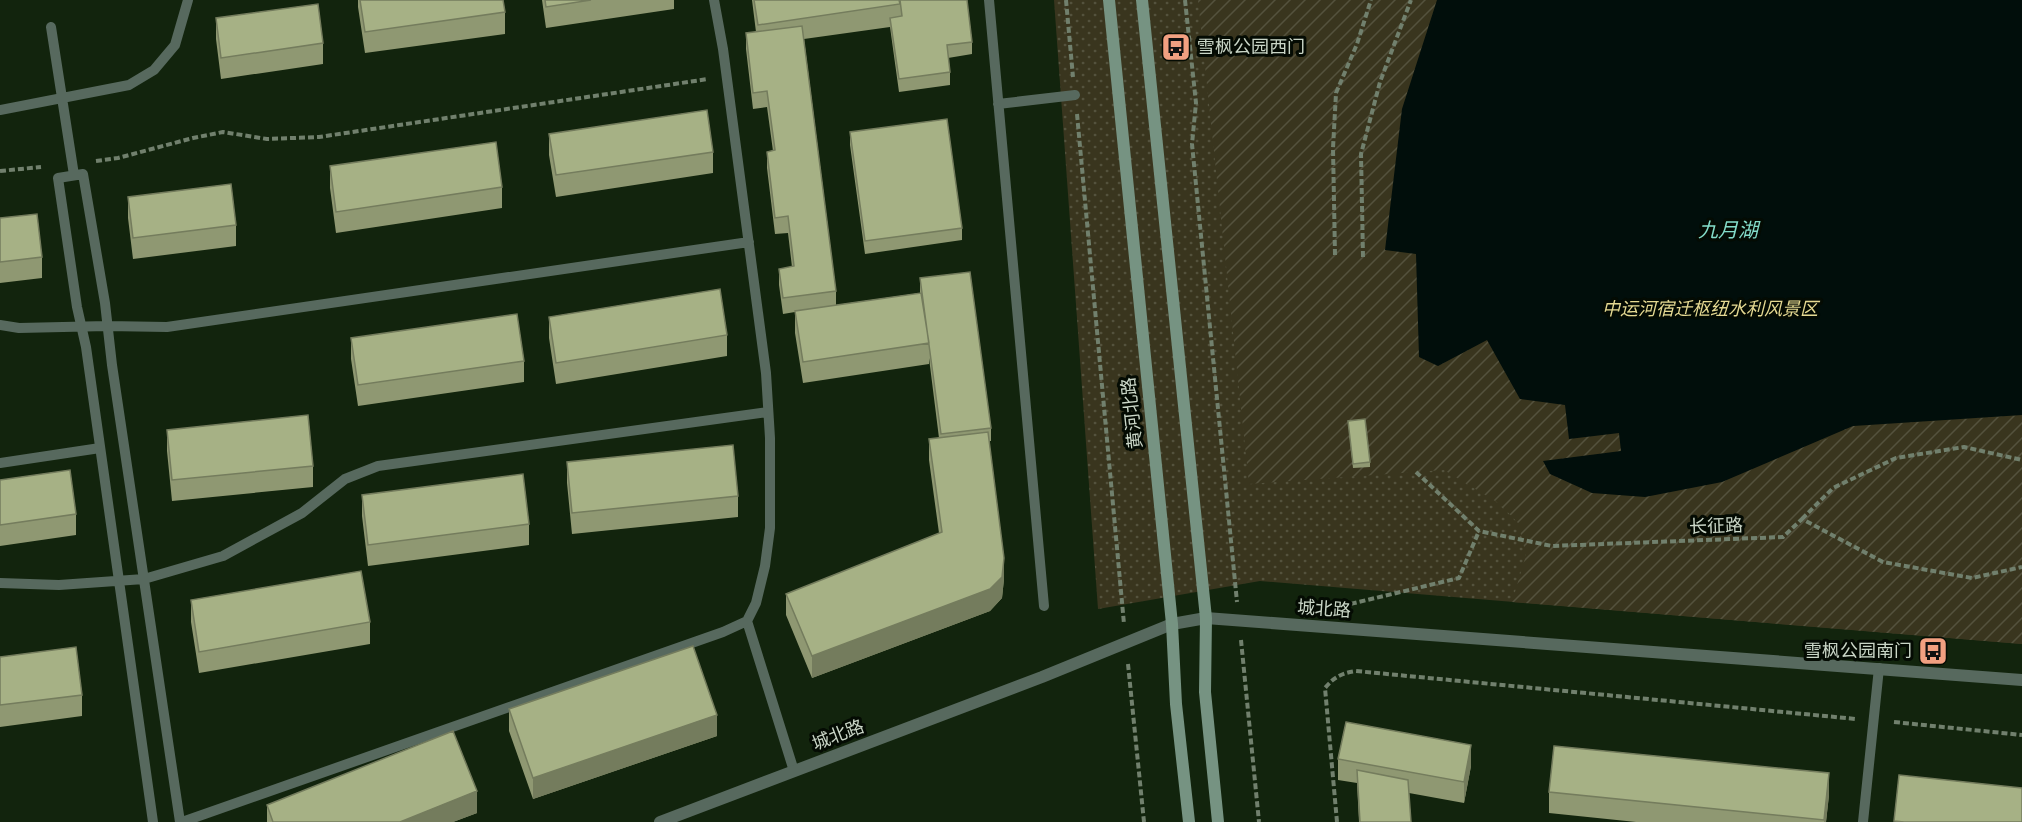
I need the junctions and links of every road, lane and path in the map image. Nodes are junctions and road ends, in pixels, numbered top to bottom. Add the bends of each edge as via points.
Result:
1 (188, 0) edge
2 (714, 0) edge
3 (989, 0) edge
4 (1066, 0) edge
5 (1108, 0) edge
6 (1142, 0) edge
7 (1185, 0) edge
8 (1371, 0) edge
9 (1411, 0) edge
10 (51, 27) dead end
11 (727, 76) junction
12 (1075, 95) junction
13 (63, 98) junction
14 (998, 104) junction
15 (0, 110) edge
16 (73, 170) junction
17 (0, 171) edge
18 (749, 243) junction
19 (1335, 255) dead end
20 (1362, 257) dead end
21 (0, 325) edge
22 (107, 326) junction
23 (81, 327) junction
24 (768, 412) junction
25 (100, 448) junction
26 (2022, 460) edge
27 (0, 463) edge
28 (1416, 472) dead end
29 (1802, 519) junction
30 (1479, 531) junction
31 (2022, 567) edge
32 (144, 579) junction
33 (119, 582) junction
34 (0, 583) edge
35 (1044, 606) dead end
36 (1337, 607) dead end
37 (1206, 618) junction
38 (1239, 620) junction
39 (747, 621) junction
40 (1172, 624) junction
41 (1126, 642) junction
42 (1878, 668) junction
43 (2022, 680) edge
44 (1874, 720) junction
45 (2022, 735) edge
46 (794, 771) junction
47 (153, 822) edge
48 (181, 822) edge
49 (660, 822) edge
50 (1144, 822) edge
51 (1189, 822) edge
52 (1218, 822) edge
53 (1259, 822) edge
54 (1337, 822) edge
55 (1863, 822) edge

1 - 13 lane via 175,45 154,70 129,85
2 - 11 lane
3 - 14 lane
4 - 12 path
5 - 40 main road, 黄河北路
6 - 37 main road
7 - 38 path via 1196,103 1192,144
8 - 19 path via 1336,93
9 - 20 path via 1380,82 1361,154
10 - 13 lane
11 - 16 path via 319,137 267,139 224,132
11 - 18 lane
12 - 14 lane
12 - 41 path
13 - 15 lane
13 - 16 lane
14 - 35 lane
16 - 17 path
16 - 22 lane via 83,174
16 - 23 lane via 58,178
18 - 22 lane via 167,327
18 - 24 lane
21 - 23 lane
22 - 23 lane
22 - 32 lane
23 - 25 lane
24 - 32 lane via 378,466 345,478 302,513 223,556
24 - 39 lane via 770,528 756,603
25 - 27 lane
25 - 33 lane
26 - 29 path, 长征路 via 1964,447 1896,458 1833,488
28 - 30 path
29 - 30 path, 长征路 via 1783,537 1552,546
29 - 31 path via 1883,562 1972,578
30 - 36 path via 1459,578
32 - 33 lane
32 - 48 lane
33 - 34 lane
33 - 47 lane
37 - 38 street, 城北路
37 - 40 street, 城北路
37 - 52 main road via 1205,692
38 - 42 street, 城北路
38 - 53 path
39 - 46 lane
39 - 48 lane
40 - 41 street, 城北路
40 - 51 main road, 黄河北路
41 - 46 street, 城北路
41 - 50 path
42 - 43 street, 城北路
42 - 44 lane
44 - 45 path
44 - 54 path via 1344,672 1325,688
44 - 55 lane
46 - 49 street, 城北路

